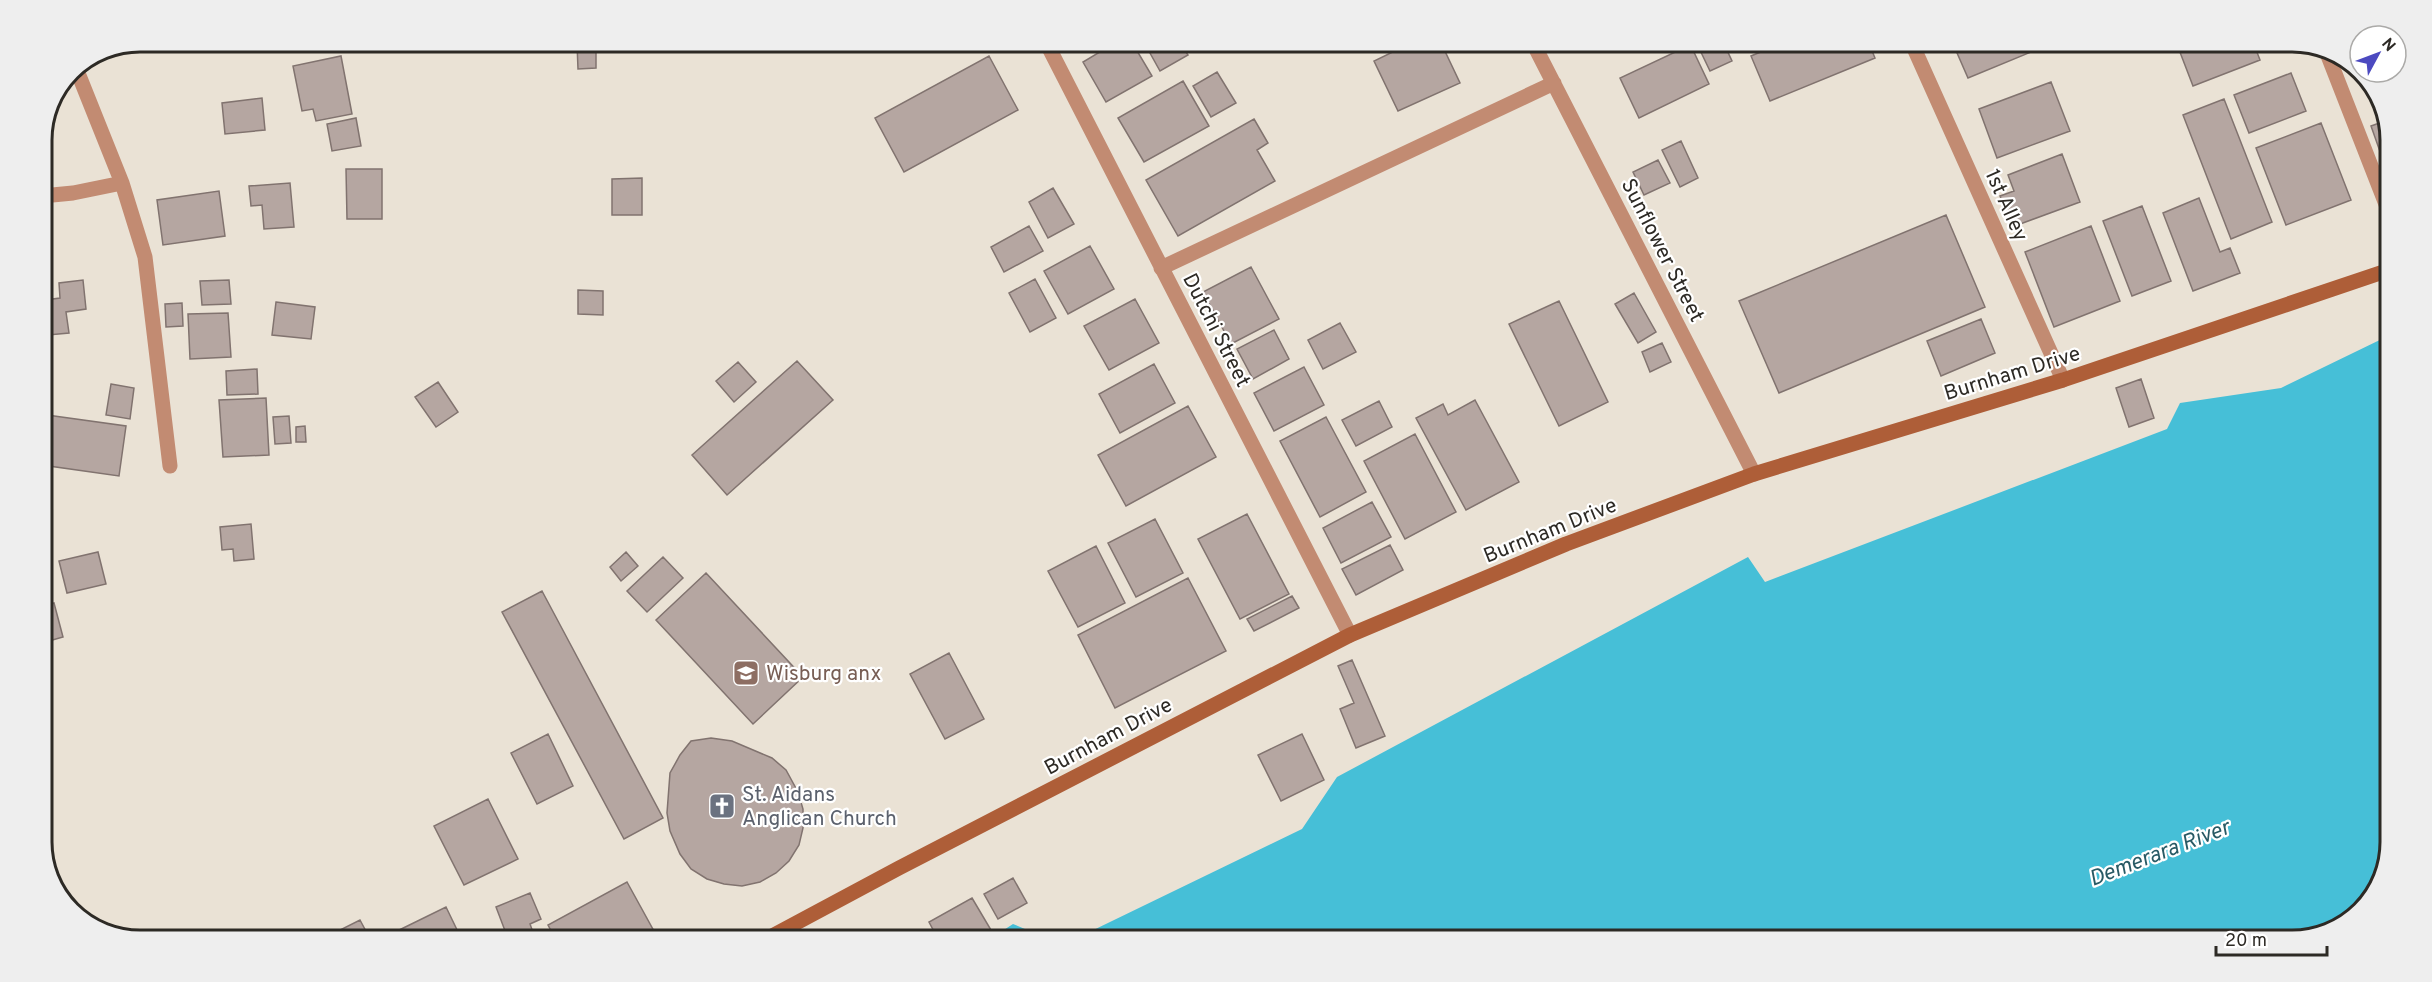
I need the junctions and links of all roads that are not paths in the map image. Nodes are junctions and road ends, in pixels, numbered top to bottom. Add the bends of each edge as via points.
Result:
1 (1052, 53) edge
2 (1538, 53) edge
3 (1916, 53) edge
4 (2330, 62) edge
5 (79, 77) edge
6 (1554, 83) junction
7 (122, 183) junction
8 (2379, 187) edge
9 (52, 195) edge
10 (1161, 268) junction
11 (2379, 273) edge
12 (2062, 380) junction
13 (170, 466) dead end
14 (1754, 474) junction
15 (1350, 635) junction
16 (783, 930) edge

1 - 10 street, Dutchi Street
2 - 6 street, Sunflower Street
3 - 12 street, 1st Alley
4 - 8 street
5 - 7 street
6 - 10 street
6 - 14 street, Sunflower Street
7 - 9 street
7 - 13 street via 145,257
10 - 15 street, Dutchi Street
11 - 12 street, Burnham Drive
12 - 14 street, Burnham Drive
14 - 15 street, Burnham Drive via 1566,544
15 - 16 street, Burnham Drive

